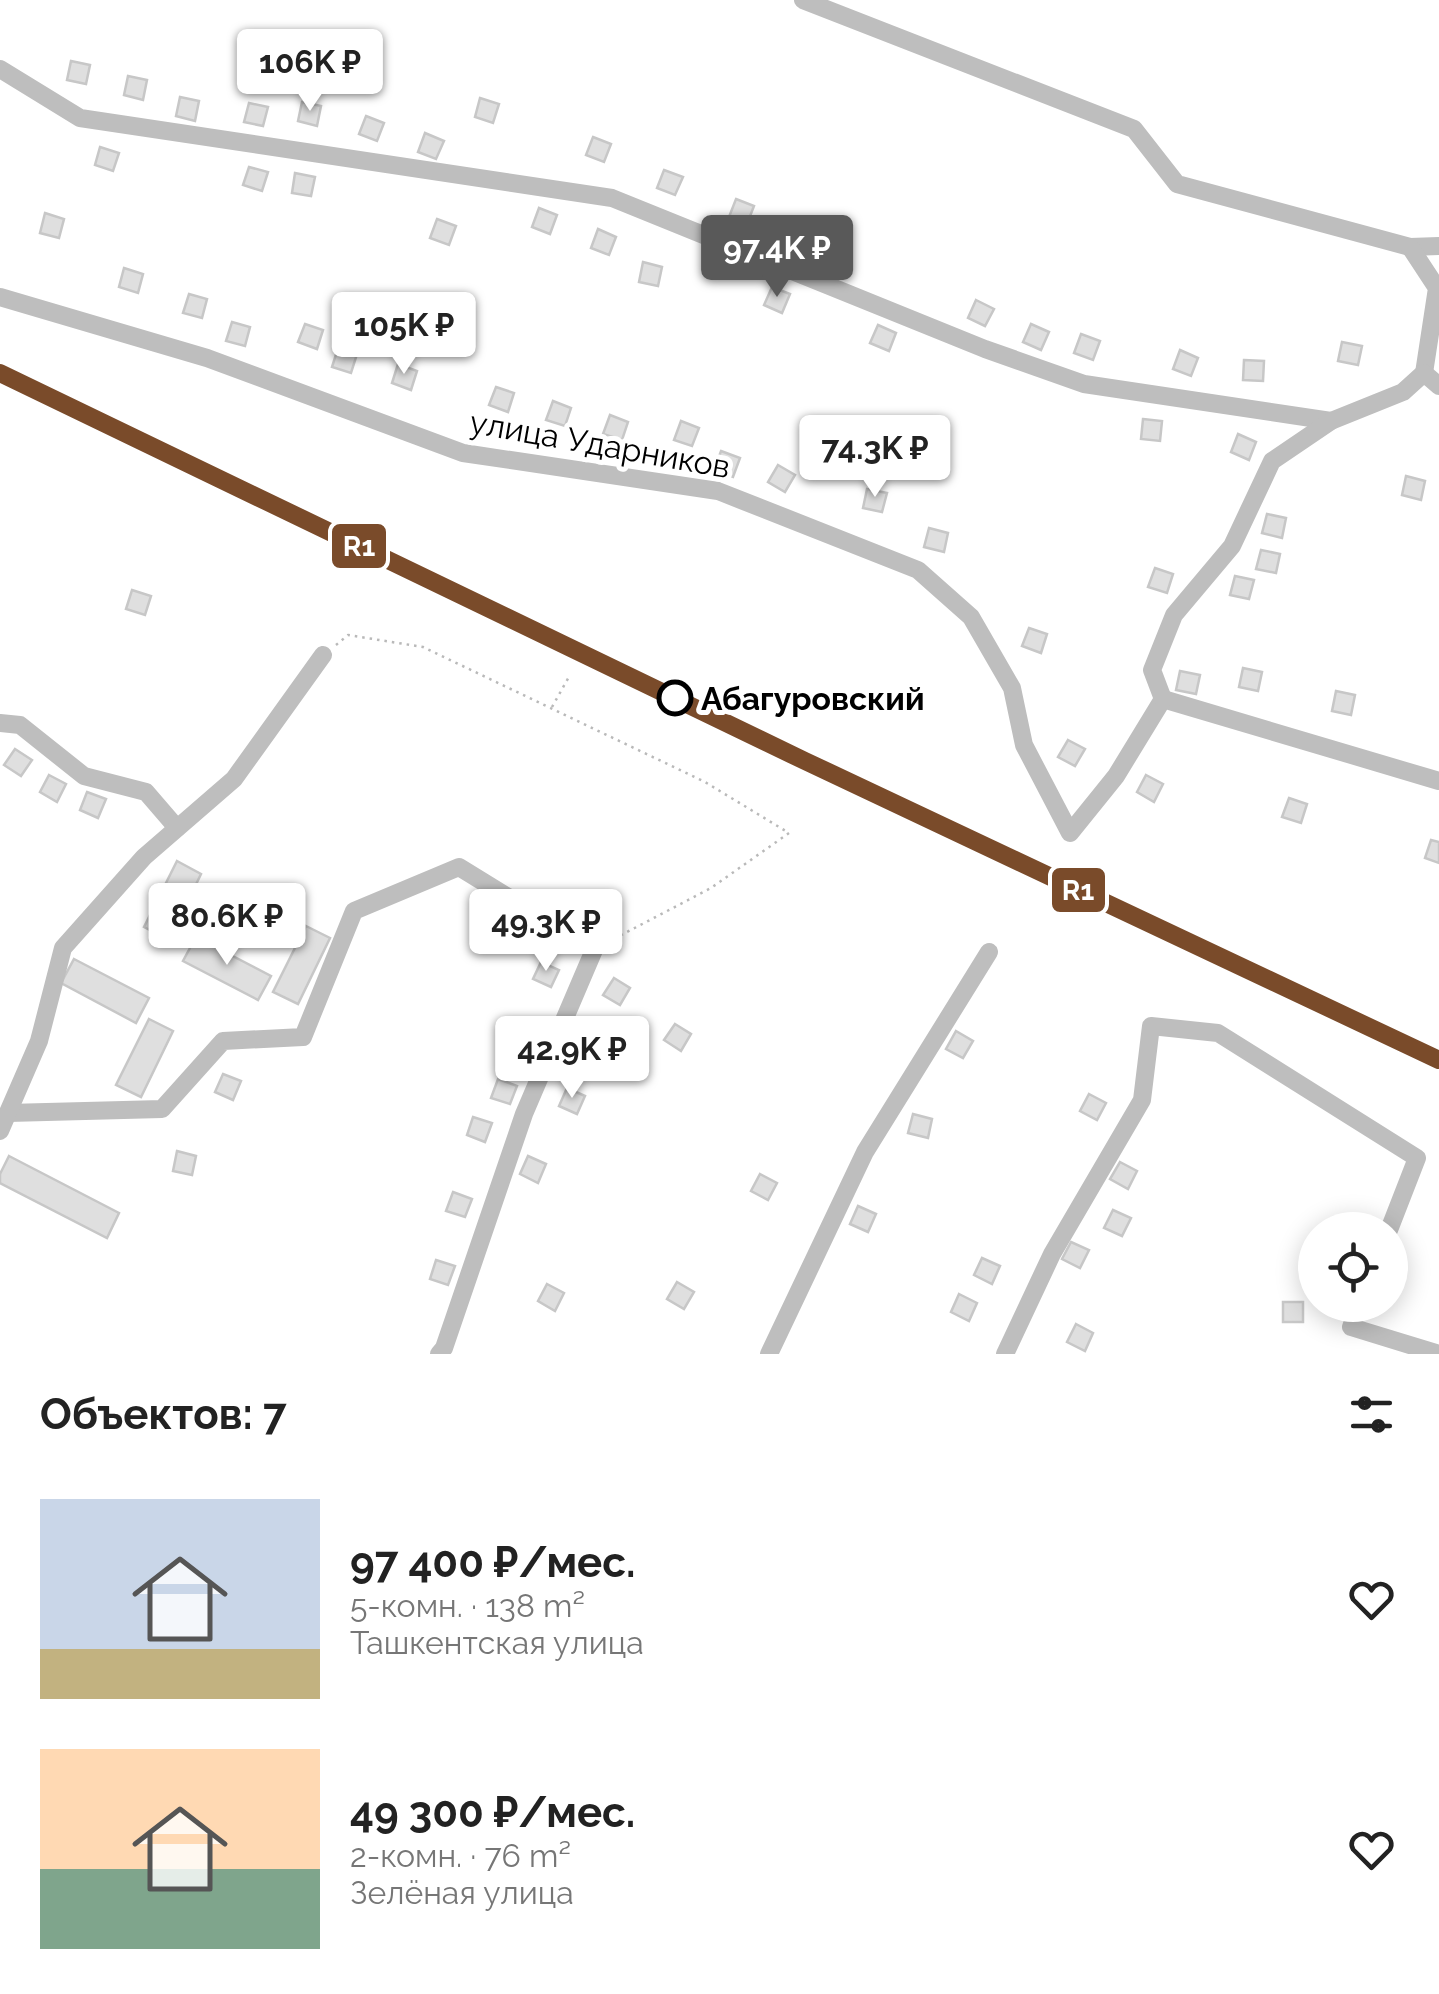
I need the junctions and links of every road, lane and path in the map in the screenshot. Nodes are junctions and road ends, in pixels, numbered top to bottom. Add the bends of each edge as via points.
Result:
1 (803, 0) edge
2 (0, 70) edge
3 (1410, 246) junction
4 (1439, 246) edge
5 (0, 298) edge
6 (1424, 373) junction
7 (1439, 386) edge
8 (1331, 421) junction
9 (323, 656) joint
10 (570, 676) dead end
11 (1163, 698) junction
12 (552, 708) junction
13 (0, 724) edge
14 (1439, 781) edge
15 (178, 828) junction
16 (594, 950) junction
17 (989, 952) dead end
18 (8, 1113) junction
19 (0, 1131) edge
20 (1395, 1212) edge
21 (1353, 1322) edge
22 (439, 1354) edge
23 (769, 1354) edge
24 (1005, 1354) edge
25 (1439, 1354) edge

1 - 3 street via 1134,129 1177,184
2 - 8 street via 80,118 612,198 1084,384
3 - 4 street
3 - 6 street via 1438,288
5 - 11 street, улица Ударников via 207,358 463,454 718,491 918,570 980,631 1012,688 1024,746 1070,833 1116,776
6 - 7 street
6 - 8 street via 1404,392
8 - 11 street via 1272,461 1232,546 1174,615 1152,670
9 - 12 path via 348,636 423,647
9 - 15 street via 234,779
10 - 12 path
11 - 14 street
12 - 16 path via 705,782 790,833 711,888
13 - 15 street via 20,725 84,776 146,792
15 - 18 street via 63,948 39,1041
16 - 18 street via 459,867 354,912 303,1037 223,1041 162,1109
16 - 22 street via 524,1114
17 - 23 street via 865,1152
18 - 19 street
20 - 24 street via 1417,1158 1218,1033 1151,1026 1142,1100 1052,1254
21 - 25 street

